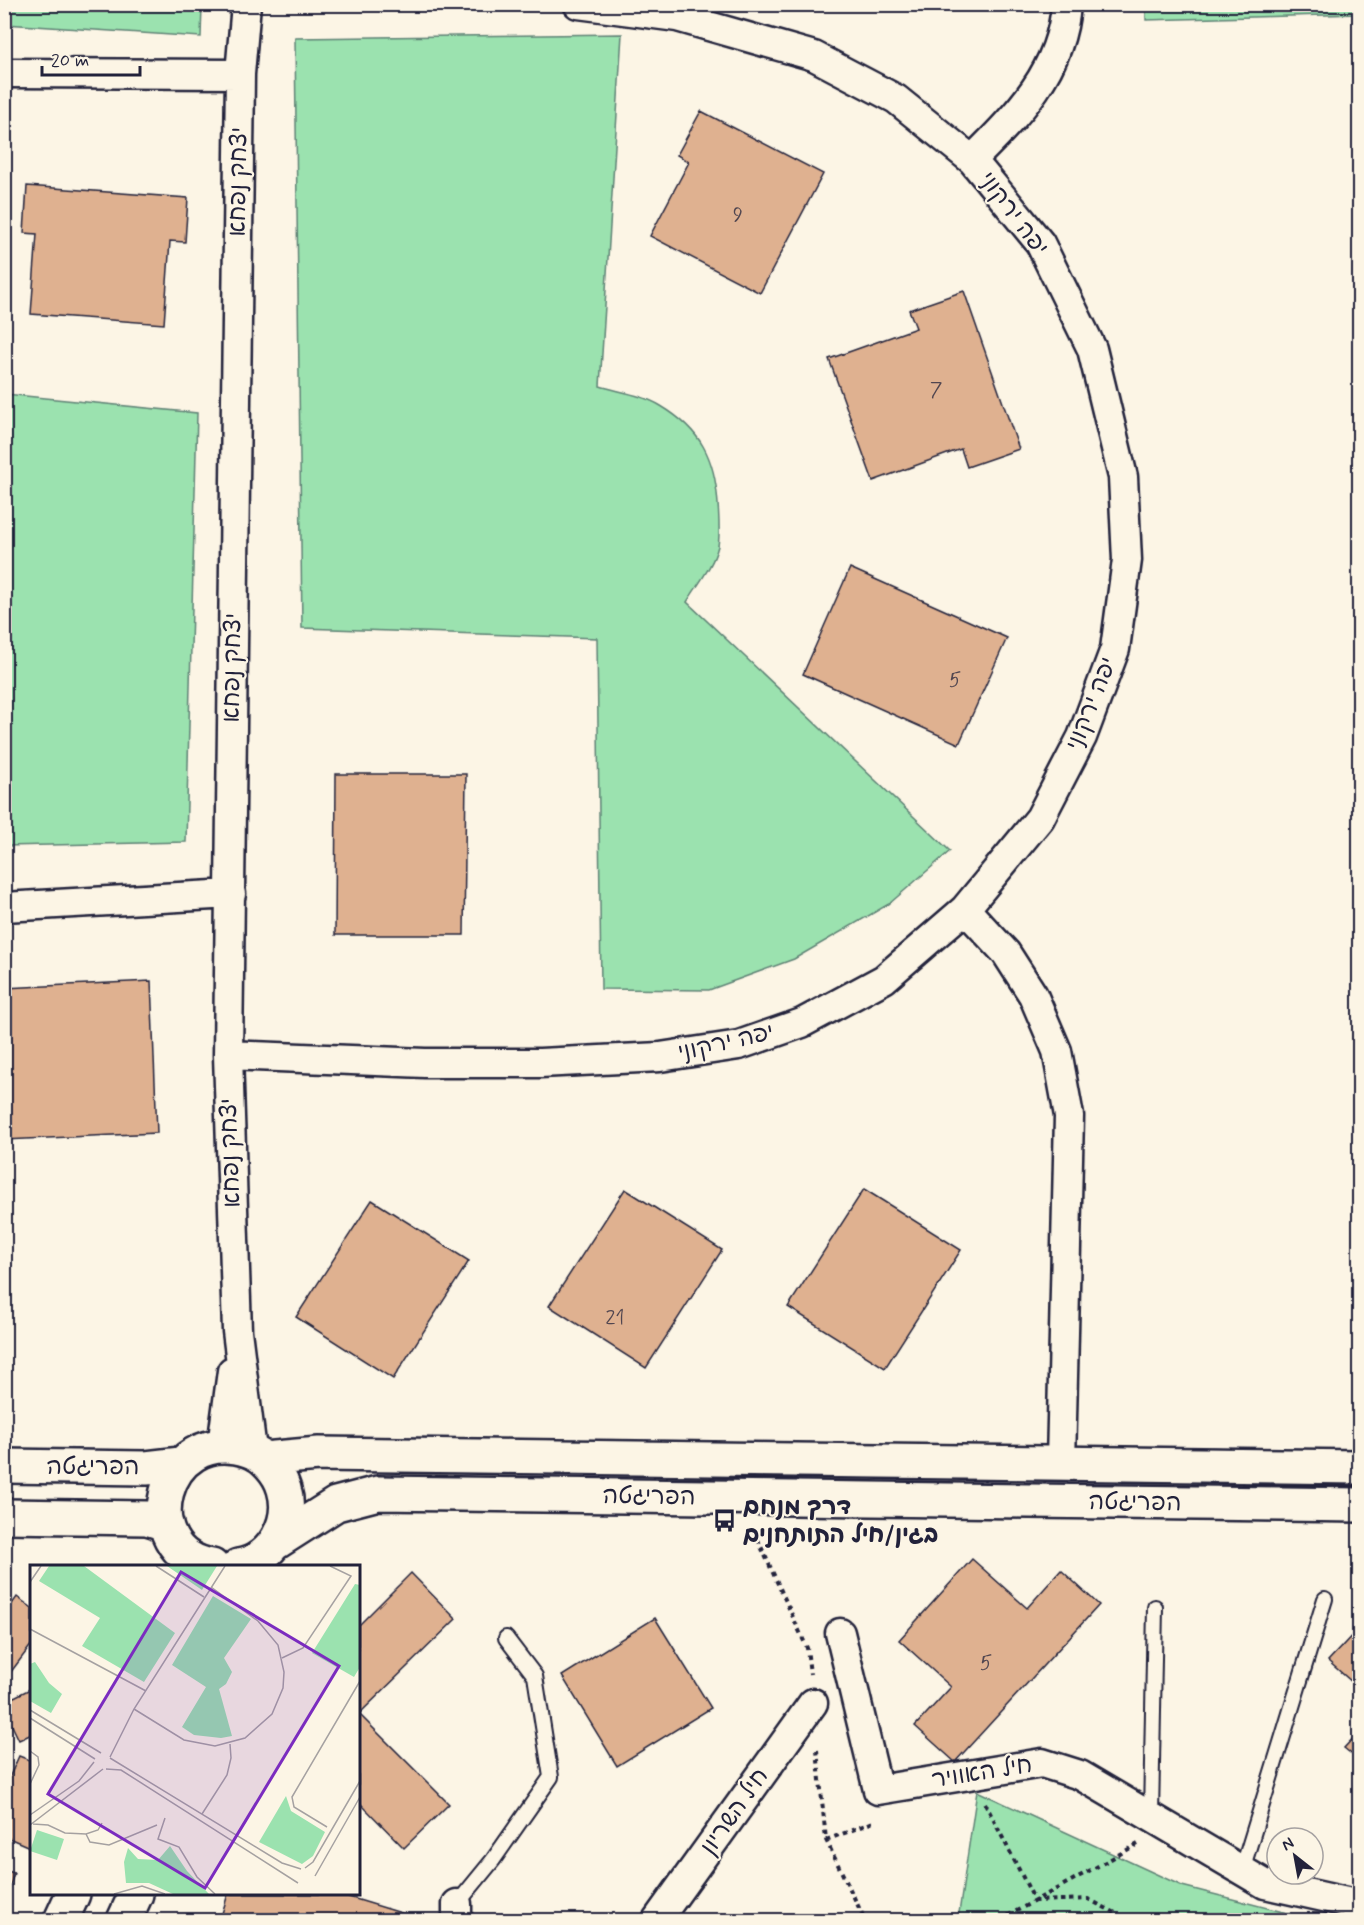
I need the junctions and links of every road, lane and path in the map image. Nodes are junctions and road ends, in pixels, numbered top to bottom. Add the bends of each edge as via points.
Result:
1 (246, 4) edge
2 (578, 4) edge
3 (1066, 4) edge
4 (4, 73) edge
5 (240, 74) junction
6 (972, 160) junction
7 (231, 894) junction
8 (4, 907) edge
9 (966, 909) junction
10 (228, 1055) junction
11 (246, 1452) junction
12 (1061, 1463) junction
13 (181, 1464) junction
14 (4, 1466) edge
15 (1359, 1467) edge
16 (1359, 1505) edge
17 (4, 1516) edge
18 (174, 1545) edge
19 (257, 1558) edge
20 (209, 1565) edge
21 (1325, 1599) dead end
22 (1155, 1607) dead end
23 (840, 1633) dead end
24 (506, 1638) dead end
25 (813, 1702) dead end
26 (970, 1774) junction
27 (878, 1790) junction
28 (1160, 1821) junction
29 (826, 1840) dead end
30 (1242, 1870) junction
31 (72, 1895) edge
32 (135, 1895) edge
33 (1035, 1901) junction
34 (1359, 1905) edge
35 (457, 1912) edge
36 (61, 1920) edge
37 (124, 1920) edge
38 (657, 1920) edge
39 (1000, 1920) edge
40 (1129, 1920) edge

1 - 5 street, יצחק נפחא
2 - 6 street, יפה ירקוני via 677,17 814,56 896,99
3 - 6 street via 1049,69 1018,114
4 - 5 street
5 - 7 street, יצחק נפחא
6 - 9 street, יפה ירקוני via 1040,243 1092,348 1123,477 1127,560 1115,649 1082,737 1040,818
7 - 8 street
7 - 10 street, יצחק נפחא
9 - 10 street, יפה ירקוני via 884,979 802,1023 739,1045 660,1057 540,1063
9 - 12 street via 1006,953 1033,995 1057,1051 1069,1116
10 - 11 street, יצחק נפחא via 237,1331
11 - 12 street, הפריגטה
11 - 13 street, הפריגטה via 207,1448
11 - 19 street via 277,1473 286,1508 284,1526
12 - 15 street, הפריגטה
13 - 14 street, הפריגטה via 146,1468
13 - 18 street via 166,1492 164,1508
16 - 19 street, הפריגטה via 378,1493 336,1504
17 - 18 street, הפריגטה via 147,1518
18 - 20 street via 189,1557
21 - 30 lane
22 - 28 lane
23 - 27 street
24 - 35 lane via 535,1676 551,1777
25 - 38 street, חיל השריון
26 - 27 street, חיל האוויר
26 - 28 street, חיל האוויר via 1042,1763 1080,1775
26 - 33 path
27 - 29 path via 887,1816
28 - 30 street, חיל האוויר
28 - 33 path
30 - 34 street, חיל האוויר via 1265,1884
31 - 36 street
32 - 37 street
33 - 39 path
33 - 40 path via 1088,1899

